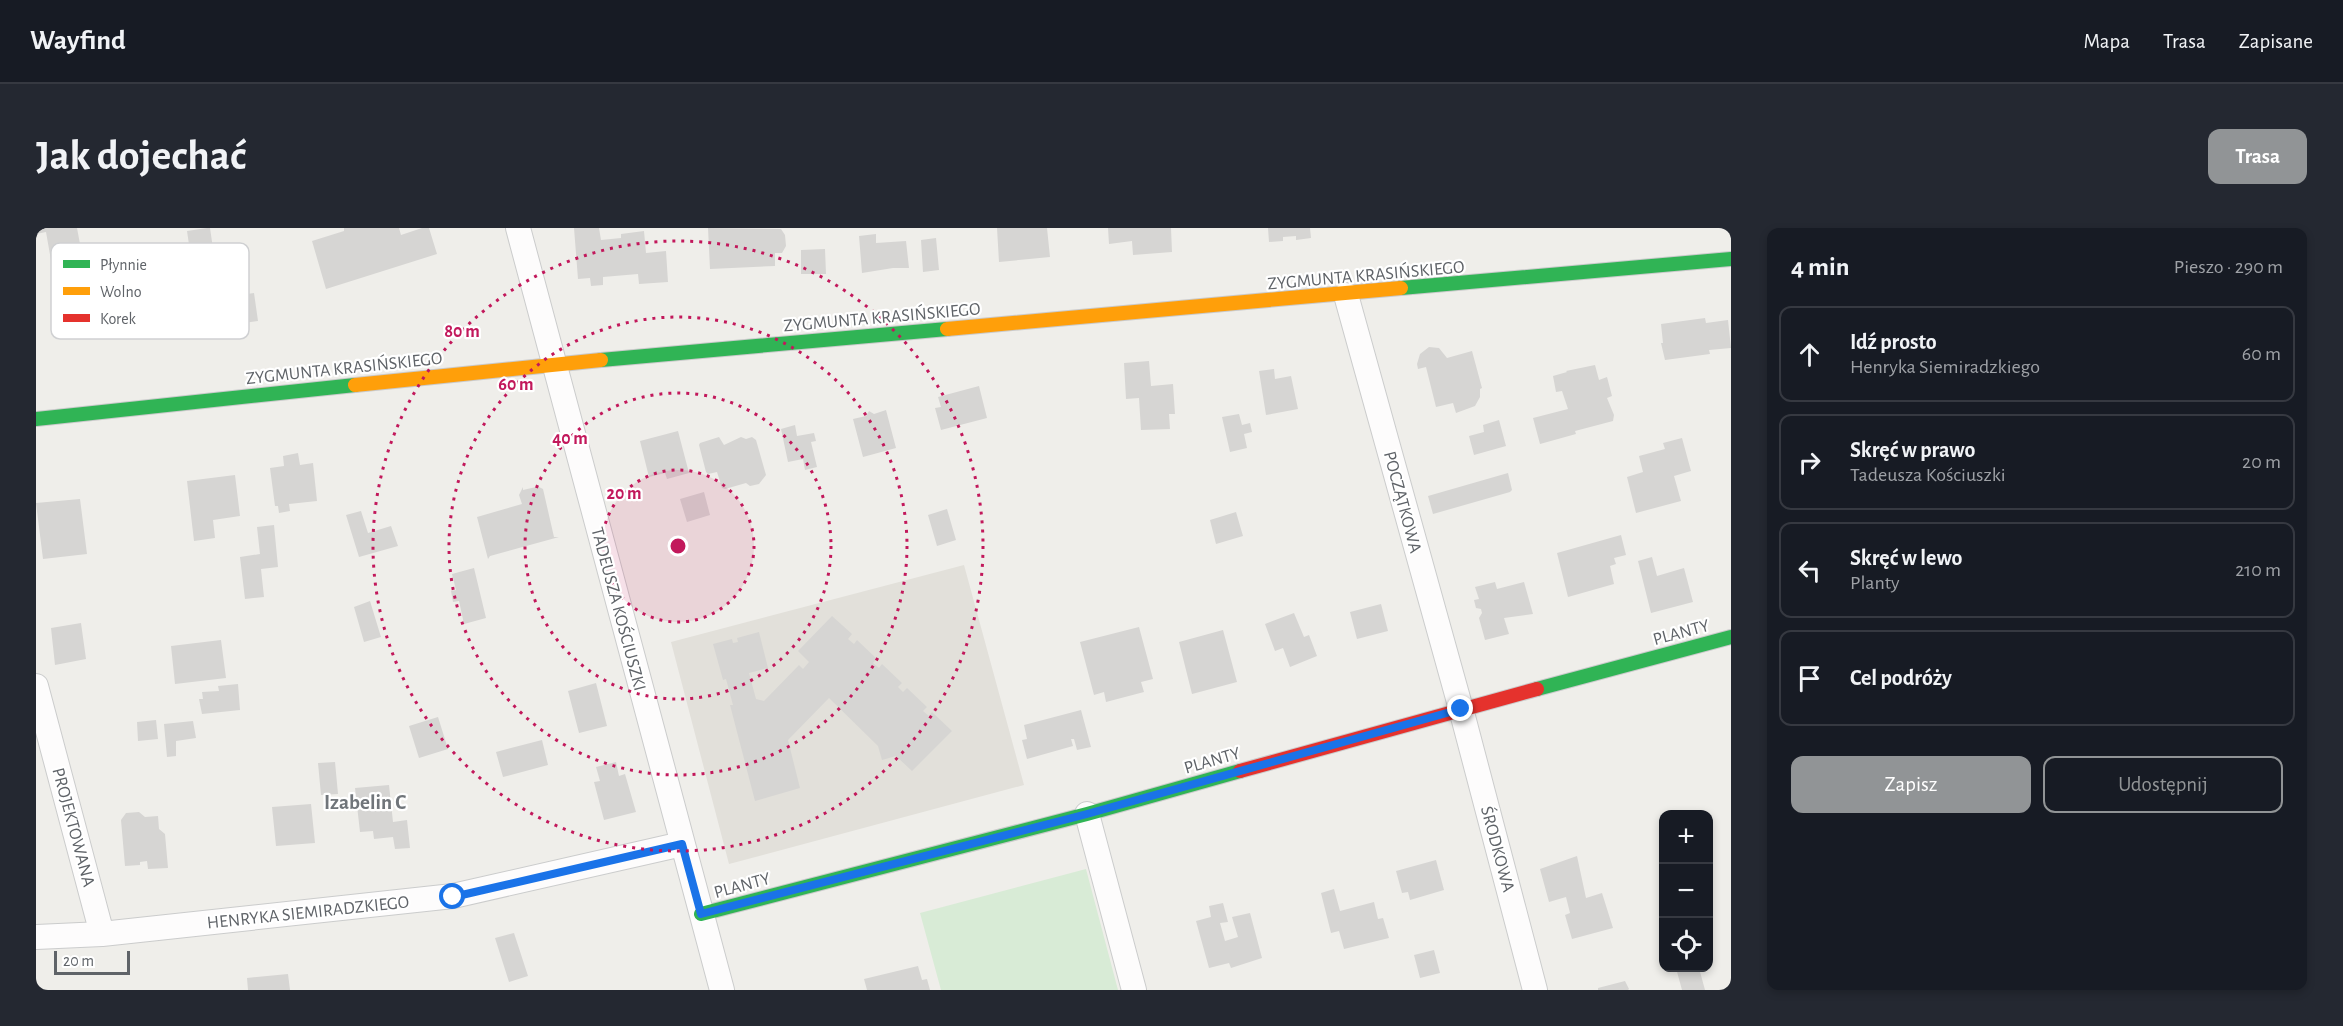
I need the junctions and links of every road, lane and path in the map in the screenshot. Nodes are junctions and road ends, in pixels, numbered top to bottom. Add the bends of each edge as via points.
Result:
1 (518, 228) edge
2 (1731, 259) edge
3 (1346, 295) junction
4 (554, 364) junction
5 (36, 419) edge
6 (1731, 638) edge
7 (36, 686) edge
8 (1461, 709) junction
9 (1087, 814) junction
10 (682, 844) junction
11 (701, 914) junction
12 (102, 934) junction
13 (36, 937) edge
14 (722, 990) edge
15 (1134, 990) edge
16 (1535, 990) edge

1 - 4 street, TADEUSZA KOŚCIUSZKI
2 - 3 street, ZYGMUNTA KRASIŃSKIEGO
3 - 4 street, ZYGMUNTA KRASIŃSKIEGO
3 - 8 street, POCZĄTKOWA
4 - 5 street, ZYGMUNTA KRASIŃSKIEGO
4 - 10 street, TADEUSZA KOŚCIUSZKI
6 - 8 street, PLANTY
7 - 12 street, PROJEKTOWANA
8 - 9 street, PLANTY
8 - 16 street, ŚRODKOWA
9 - 11 street, PLANTY
9 - 15 street
10 - 11 street, TADEUSZA KOŚCIUSZKI
10 - 12 street, HENRYKA SIEMIRADZKIEGO via 453,897
11 - 14 street, TADEUSZA KOŚCIUSZKI
12 - 13 street, HENRYKA SIEMIRADZKIEGO

